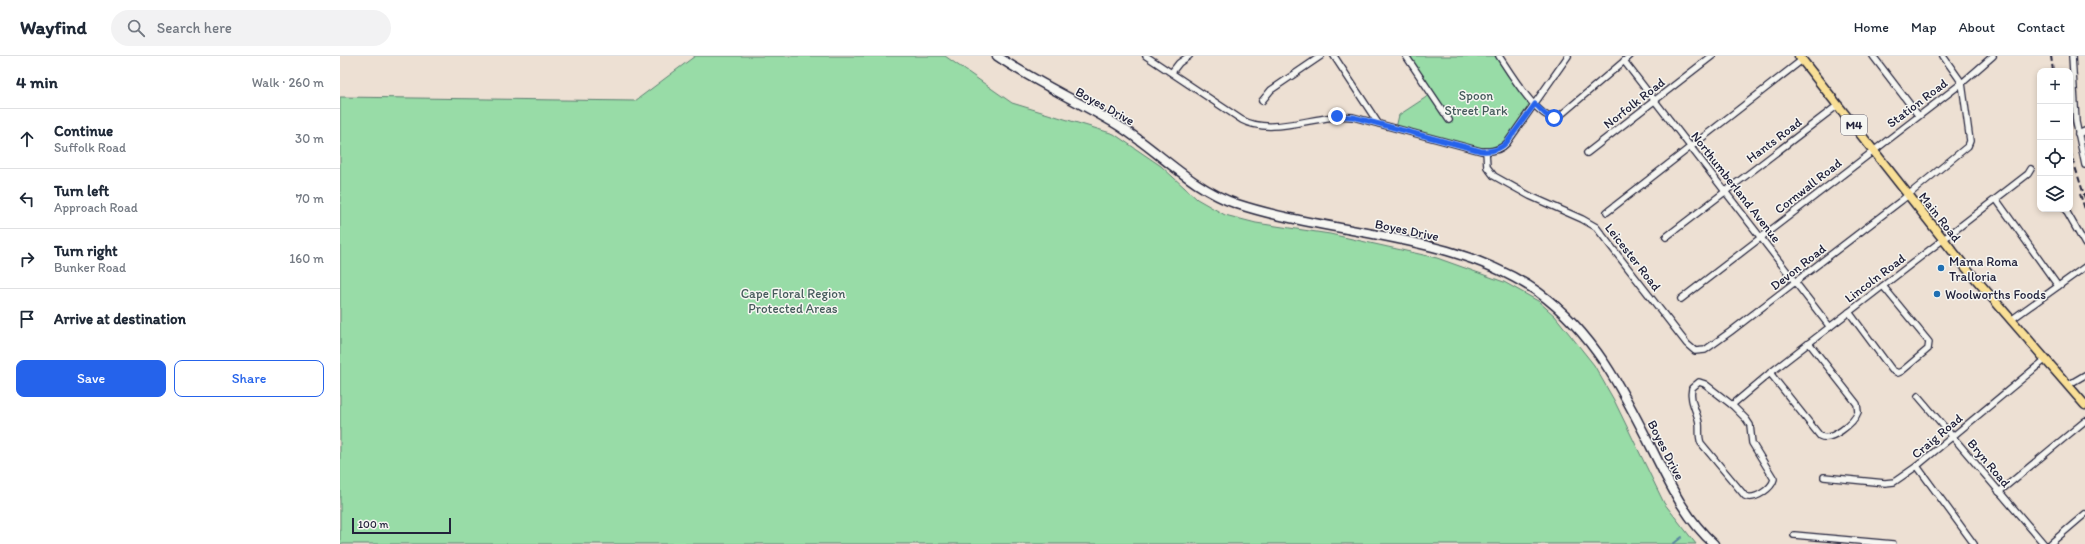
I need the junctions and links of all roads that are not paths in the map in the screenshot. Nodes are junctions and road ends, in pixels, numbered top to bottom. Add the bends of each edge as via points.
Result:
1 (997, 56) edge
2 (1146, 56) edge
3 (1189, 56) edge
4 (1321, 56) edge
5 (1334, 56) edge
6 (1406, 56) edge
7 (1499, 56) edge
8 (1568, 56) edge
9 (1630, 56) edge
10 (1712, 56) edge
11 (1873, 56) edge
12 (1943, 56) edge
13 (2072, 56) edge
14 (1993, 57) edge
15 (1801, 58) edge
16 (1624, 61) junction
17 (1172, 72) junction
18 (1962, 83) junction
19 (1262, 100) dead end
20 (1655, 100) junction
21 (1535, 104) junction
22 (1838, 105) junction
23 (1918, 115) junction
24 (1449, 120) dead end
25 (1378, 123) junction
26 (2085, 131) edge
27 (2078, 134) junction
28 (1690, 146) junction
29 (1873, 150) junction
30 (1486, 151) junction
31 (1587, 153) dead end
32 (2085, 165) edge
33 (2031, 169) dead end
34 (1725, 191) junction
35 (1908, 195) junction
36 (1996, 199) junction
37 (1607, 212) dead end
38 (2067, 212) edge
39 (1666, 237) dead end
40 (1760, 237) junction
41 (1943, 240) junction
42 (2085, 244) edge
43 (2085, 267) edge
44 (1795, 282) junction
45 (1883, 286) junction
46 (2058, 286) junction
47 (1681, 298) dead end
48 (1849, 312) junction
49 (2011, 320) junction
50 (1830, 327) junction
51 (1809, 343) junction
52 (1698, 352) joint
53 (2046, 359) junction
54 (1770, 373) junction
55 (2085, 375) edge
56 (2068, 385) junction
57 (1918, 396) dead end
58 (1732, 405) junction
59 (2085, 405) edge
60 (2085, 421) edge
61 (1953, 437) junction
62 (1917, 466) junction
63 (1824, 477) dead end
64 (1999, 492) junction
65 (2085, 514) edge
66 (1794, 535) dead end
67 (1714, 544) edge
68 (1893, 544) edge
69 (1974, 544) edge
70 (2044, 544) edge
71 (2050, 544) edge

1 - 67 main road, Boyes Drive via 1024,75 1115,123 1194,183 1218,196 1270,214 1427,246 1473,259 1505,273 1539,293 1570,319 1602,357 1626,396 1683,507
2 - 17 street
3 - 17 street
4 - 19 street via 1271,90
5 - 25 street
6 - 24 street
7 - 21 street
8 - 21 street
9 - 16 street
10 - 20 street, Norfolk Road
11 - 23 street
12 - 18 street
13 - 27 street
14 - 18 street, Station Road
15 - 22 main road, Main Road / M4
15 - 28 street
16 - 20 street, Northumberland Avenue
16 - 21 street via 1558,117 1549,118
17 - 25 street via 1242,120 1259,126 1346,116
18 - 23 street, Station Road
18 - 35 street, Devon Road via 1969,145
20 - 28 street, Northumberland Avenue
20 - 31 street, Norfolk Road
21 - 30 street via 1505,145
22 - 29 main road, Main Road / M4
22 - 34 street, Hants Road
23 - 29 street, Station Road
25 - 30 street
26 - 27 street
27 - 32 street
28 - 34 street, Northumberland Avenue
28 - 37 street
29 - 35 main road, Main Road / M4
29 - 40 street, Cornwall Road
30 - 52 street, Leicester Road via 1487,167 1494,176 1596,227 1687,344
33 - 36 street, Lincoln Road
34 - 39 street, Hants Road
34 - 40 street, Northumberland Avenue
35 - 41 main road, Main Road / M4
35 - 44 street, Devon Road
36 - 41 street, Lincoln Road
36 - 46 street
38 - 42 street
40 - 44 street, Northumberland Avenue
40 - 47 street, Cornwall Road
41 - 45 street, Lincoln Road
41 - 49 main road, Main Road / M4
43 - 46 street
44 - 50 street, Northumberland Avenue
44 - 52 street, Devon Road via 1730,332 1705,350
45 - 48 street, Lincoln Road
45 - 48 street via 1929,342 1928,349 1902,371 1892,370
46 - 49 street
48 - 50 street, Lincoln Road
49 - 53 main road, Main Road / M4
50 - 51 street, Lincoln Road
51 - 54 street, Lincoln Road
51 - 54 street via 1857,404 1858,412 1852,421 1830,437 1823,438
53 - 56 main road, Main Road / M4
53 - 61 street, Craig Road
54 - 58 street, Lincoln Road
55 - 56 street
56 - 59 main road, Main Road / M4
57 - 61 street, Bryn Road
58 - 58 street via 1703,382 1692,388 1691,397 1701,443 1745,496 1752,498 1771,485 1774,479 1752,443 1749,422
60 - 64 street
61 - 62 street, Craig Road
61 - 64 street, Bryn Road
62 - 63 street, Craig Road via 1889,483
62 - 69 street
64 - 70 street, Bryn Road
65 - 71 street
66 - 68 street

